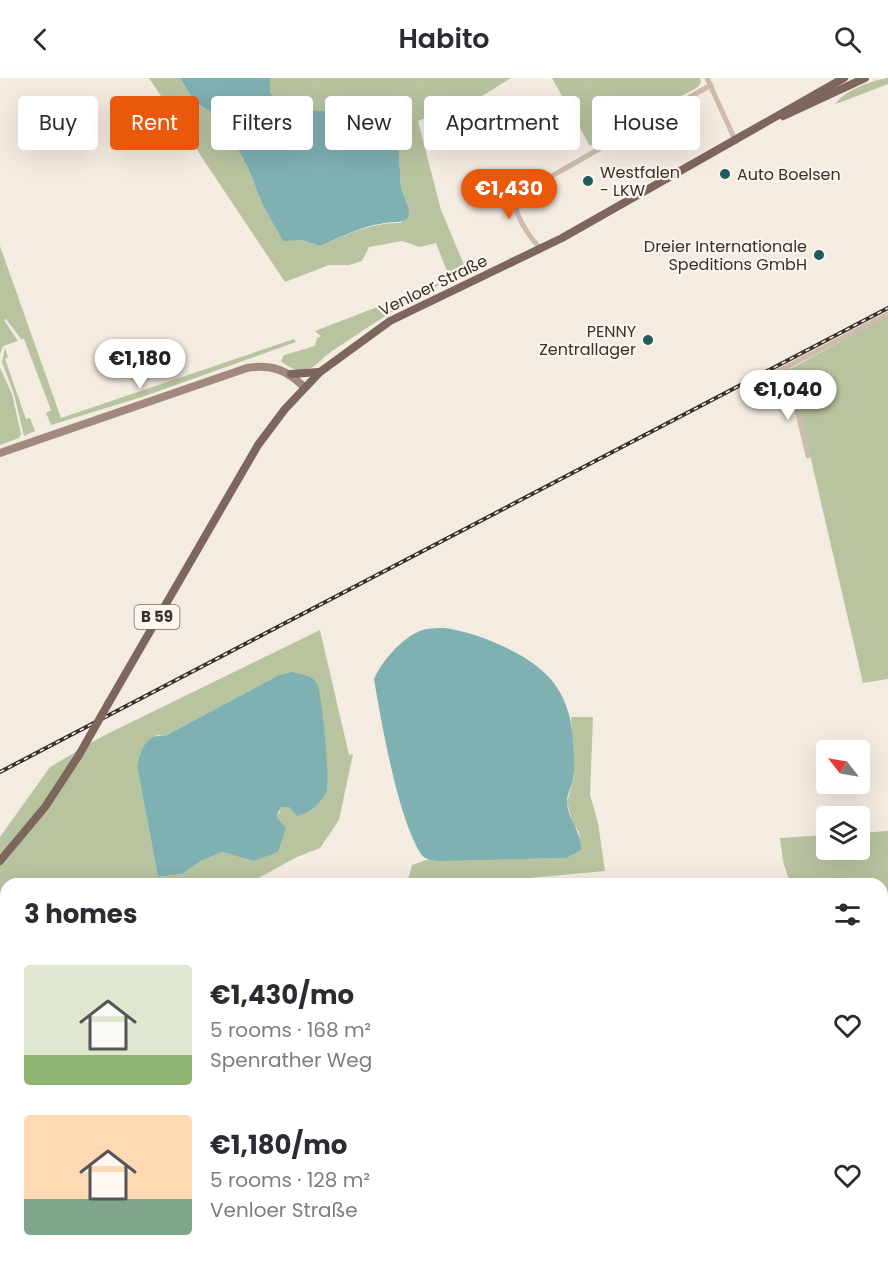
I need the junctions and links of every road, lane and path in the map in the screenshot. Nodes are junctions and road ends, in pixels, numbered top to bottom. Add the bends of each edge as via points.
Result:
1 (707, 78) edge
2 (844, 78) edge
3 (865, 78) edge
4 (711, 85) junction
5 (774, 119) junction
6 (735, 142) junction
7 (541, 249) junction
8 (888, 314) edge
9 (788, 366) junction
10 (320, 372) junction
11 (291, 374) junction
12 (304, 387) junction
13 (775, 390) dead end
14 (0, 453) edge
15 (808, 456) dead end
16 (0, 861) edge

1 - 4 street
2 - 5 main road, Venloer Straße / B 59
3 - 5 main road, Venloer Straße / B 59
4 - 6 street
4 - 7 street via 517,196 516,209
5 - 6 main road, Venloer Straße / B 59
6 - 7 main road, Venloer Straße / B 59
7 - 10 main road, Venloer Straße / B 59 via 390,321
8 - 9 street
9 - 13 street via 777,372
9 - 15 street
10 - 11 main road
10 - 12 main road, Venloer Straße / B 59
11 - 12 main road
11 - 14 main road via 275,367 232,372
12 - 16 main road, B 59, bridge via 258,446 79,755 45,807

